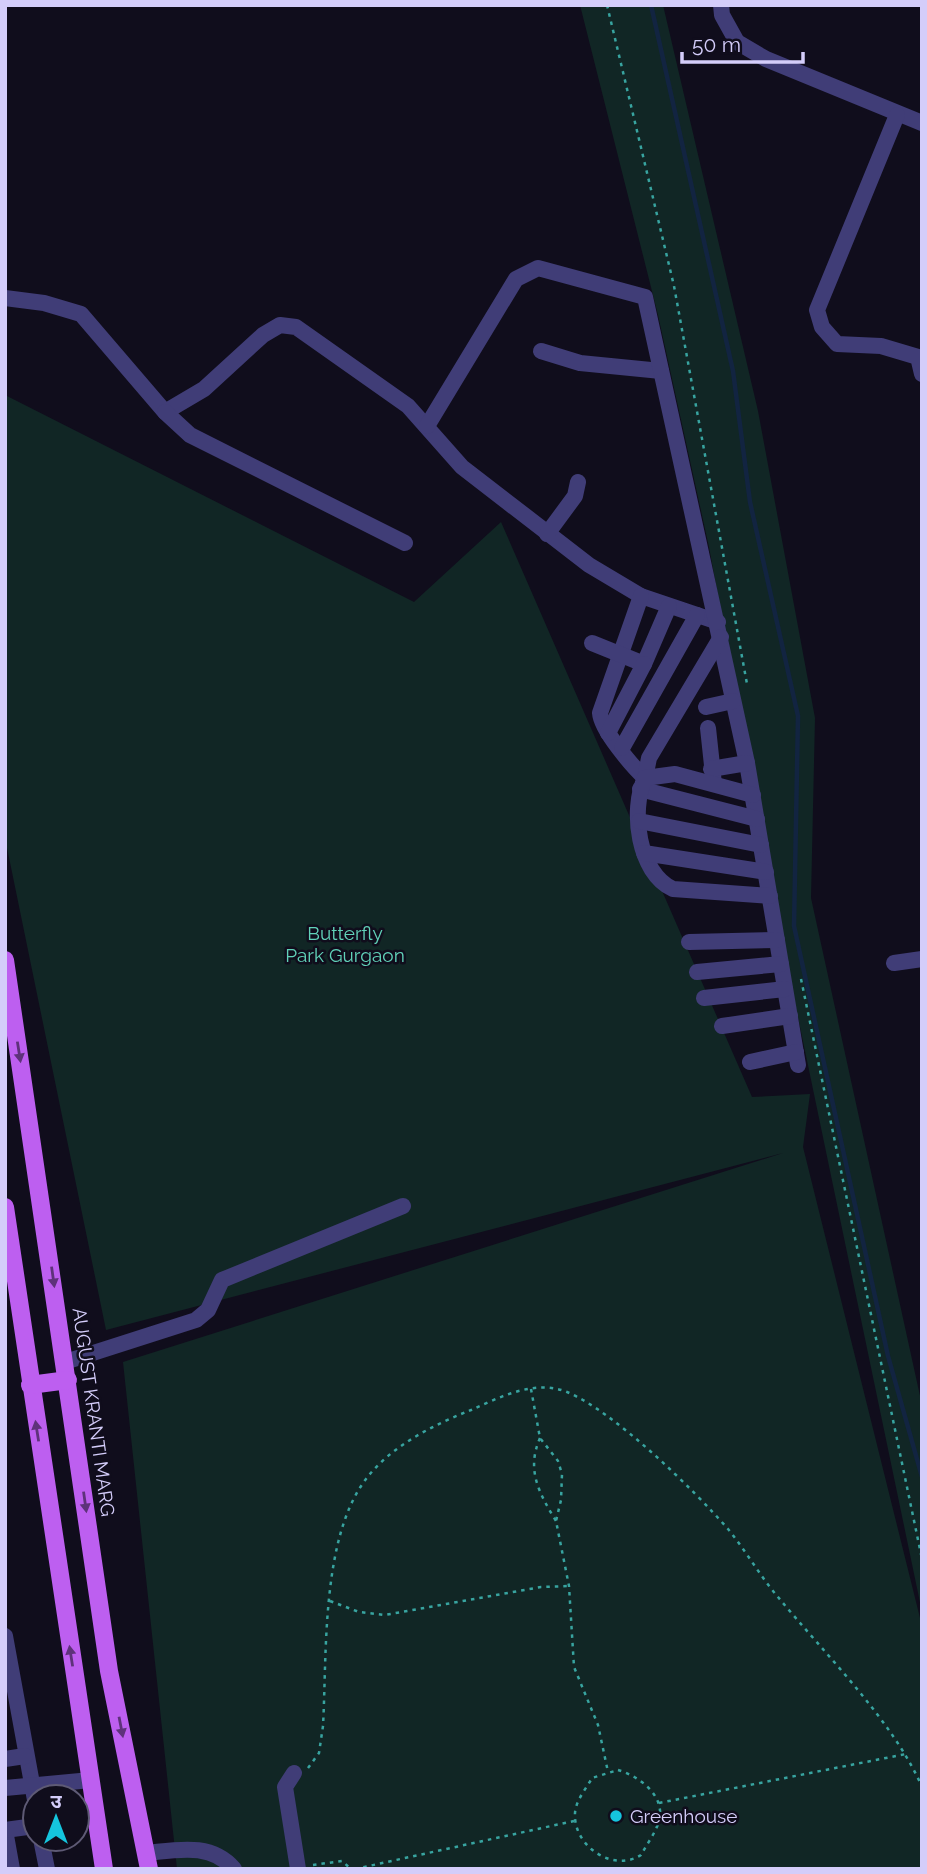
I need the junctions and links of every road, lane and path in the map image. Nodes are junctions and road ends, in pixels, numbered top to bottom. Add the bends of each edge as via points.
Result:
1 (721, 5) edge
2 (897, 115) junction
3 (922, 123) edge
4 (5, 298) edge
5 (541, 351) dead end
6 (661, 371) junction
7 (922, 374) edge
8 (165, 412) junction
9 (427, 426) junction
10 (578, 482) dead end
11 (547, 534) junction
12 (405, 543) dead end
13 (641, 596) junction
14 (669, 606) junction
15 (697, 615) junction
16 (719, 630) junction
17 (592, 643) dead end
18 (621, 655) junction
19 (645, 664) junction
20 (733, 701) junction
21 (706, 707) dead end
22 (708, 728) dead end
23 (608, 733) junction
24 (622, 748) junction
25 (747, 763) junction
26 (713, 776) junction
27 (643, 784) junction
28 (753, 795) junction
29 (757, 819) junction
30 (639, 821) junction
31 (761, 845) junction
32 (643, 853) junction
33 (766, 872) junction
34 (770, 896) junction
35 (777, 940) junction
36 (689, 942) dead end
37 (922, 959) edge
38 (5, 960) edge
39 (894, 963) dead end
40 (781, 964) junction
41 (697, 972) dead end
42 (785, 989) junction
43 (704, 998) dead end
44 (790, 1016) junction
45 (722, 1026) dead end
46 (750, 1062) dead end
47 (403, 1206) dead end
48 (5, 1207) edge
49 (65, 1362) junction
50 (68, 1380) junction
51 (30, 1385) junction
52 (531, 1389) junction
53 (540, 1438) junction
54 (556, 1521) junction
55 (569, 1586) junction
56 (330, 1601) junction
57 (5, 1636) edge
58 (7, 1658) edge
59 (908, 1754) junction
60 (25, 1756) junction
61 (5, 1759) edge
62 (608, 1772) junction
63 (294, 1773) joint
64 (91, 1780) junction
65 (32, 1783) edge
66 (77, 1783) edge
67 (922, 1787) edge
68 (659, 1803) junction
69 (575, 1821) junction
70 (21, 1828) edge
71 (148, 1861) edge
72 (625, 1861) junction
73 (322, 1863) dead end
74 (12, 1869) edge
75 (104, 1869) edge
76 (234, 1869) edge
77 (298, 1869) edge
78 (353, 1869) edge
79 (626, 1869) edge

1 - 2 street via 737,42
2 - 3 street
2 - 7 street via 817,310 822,327 837,344 901,349 918,357
4 - 8 street via 80,314
5 - 6 street via 580,363
6 - 9 street via 645,297 538,268 516,279
6 - 16 street
8 - 9 street via 204,389 280,325 296,327 408,406
8 - 12 street via 190,435
9 - 11 street via 463,467
10 - 11 street via 575,496
11 - 13 street
13 - 14 street
13 - 18 street
14 - 15 street
14 - 19 street
15 - 16 street
15 - 24 street
16 - 20 street
16 - 27 street via 649,758
17 - 18 street
18 - 19 street
18 - 23 street via 600,713
19 - 23 street
20 - 21 street
20 - 25 street
22 - 26 street
23 - 24 street
24 - 27 street
25 - 26 street
25 - 28 street
26 - 27 street via 675,774
26 - 28 street
27 - 29 street
27 - 30 street
28 - 29 street
29 - 31 street
30 - 31 street
30 - 32 street
31 - 33 street
32 - 33 street
32 - 34 street via 660,883 673,889
33 - 34 street
34 - 35 street
35 - 36 street
35 - 40 street
37 - 39 street
38 -> 49 main road, AUGUST KRANTI MARG
40 - 41 street
40 - 42 street
42 - 43 street
42 - 44 street
44 - 45 street
44 - 46 street via 797,1059
47 - 49 street via 222,1280 208,1310 196,1320
48 - 51 main road
49 - 50 main road, AUGUST KRANTI MARG
50 - 51 main road
50 -> 71 main road, AUGUST KRANTI MARG via 110,1671
64 -> 51 main road
52 - 53 path
52 - 56 path via 433,1425 379,1464 343,1520
52 - 59 path via 565,1391 597,1409 670,1470 728,1529 773,1591
53 - 54 path via 532,1459 534,1476
53 - 54 path via 562,1474
54 - 55 path
55 - 56 path via 385,1615 359,1612
55 - 62 path via 574,1667 598,1725
56 - 63 path via 319,1753 305,1770
57 - 58 street
58 - 60 street
59 - 67 path
59 - 68 path
60 - 61 street
60 - 65 street
62 - 68 path via 625,1772 647,1786
62 - 69 path via 592,1778 578,1802
63 - 77 street via 285,1787
64 - 66 street
64 - 75 main road
68 - 72 path via 658,1824 641,1855
69 - 72 path via 583,1841 608,1860
69 - 78 path
70 - 74 street via 5,1830
71 - 76 street via 199,1848
72 - 79 path
73 - 78 path via 342,1861

